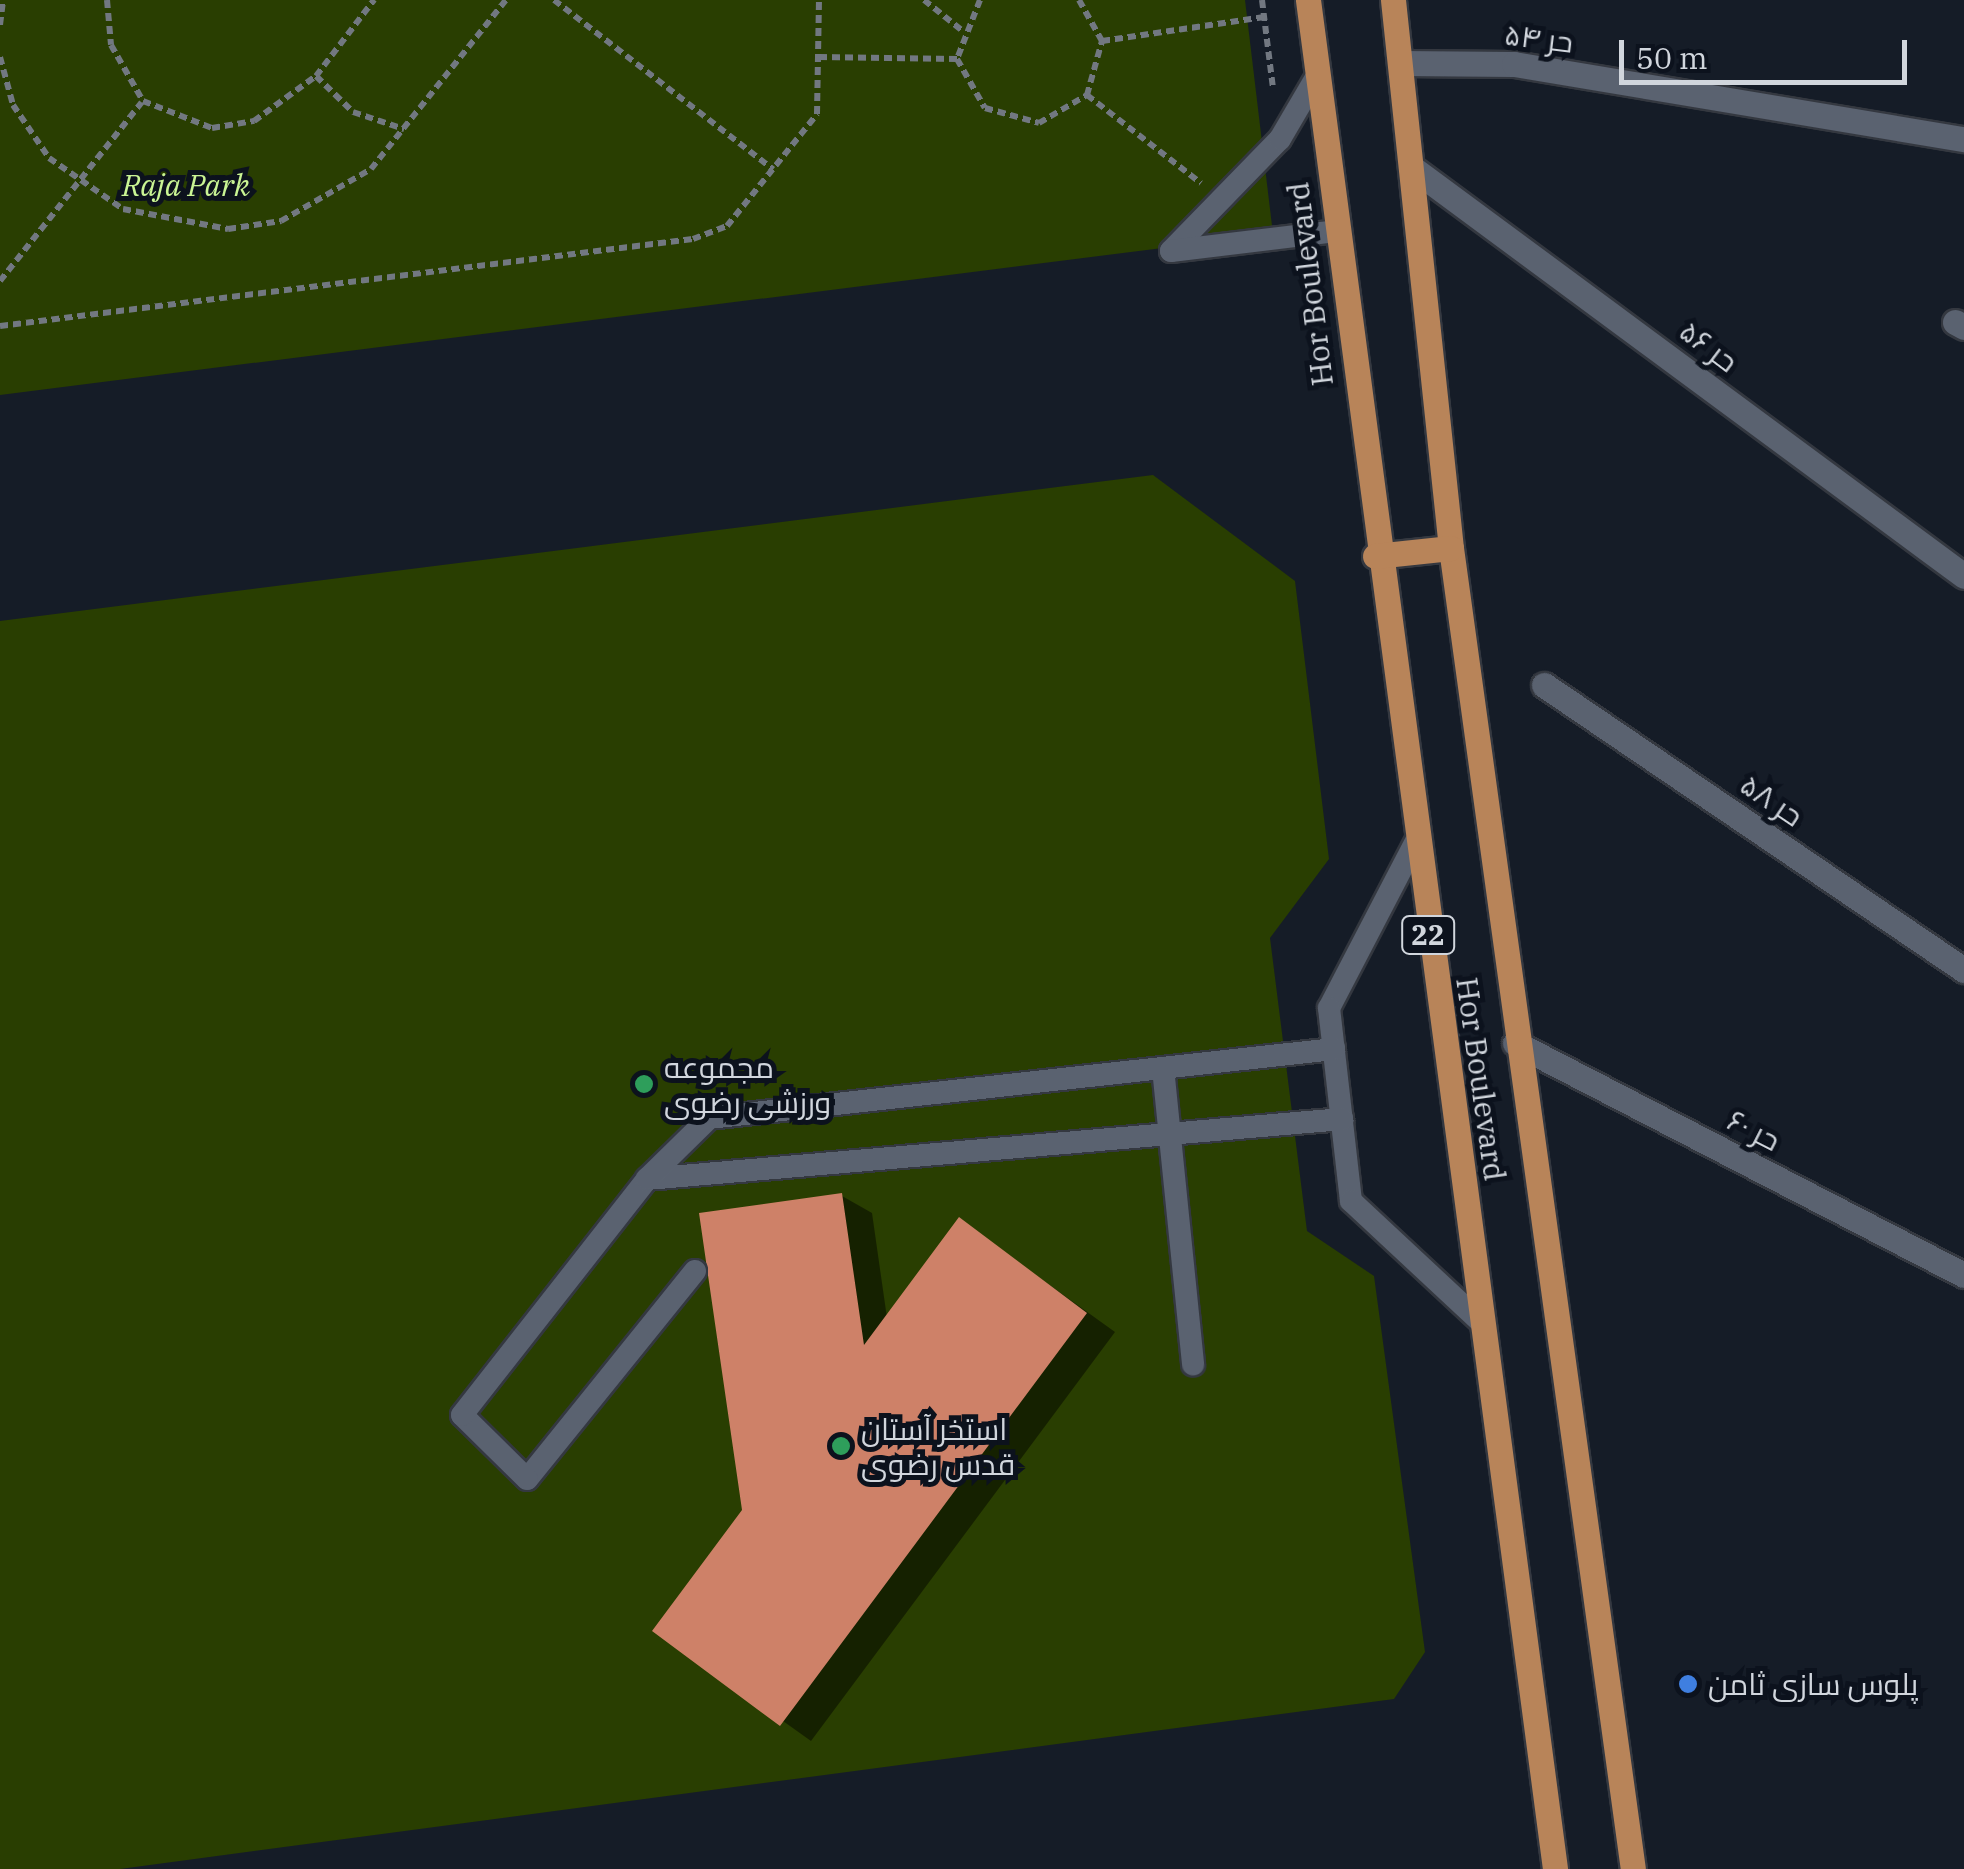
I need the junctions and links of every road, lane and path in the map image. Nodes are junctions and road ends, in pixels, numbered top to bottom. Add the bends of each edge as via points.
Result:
1 (2, 0) edge
2 (107, 0) edge
3 (374, 0) edge
4 (506, 0) edge
5 (554, 0) edge
6 (820, 0) edge
7 (924, 0) edge
8 (980, 0) edge
9 (1262, 0) edge
10 (1308, 0) edge
11 (1393, 0) edge
12 (1084, 2) edge
13 (1264, 17) junction
14 (0, 26) edge
15 (964, 32) junction
16 (1102, 41) junction
17 (0, 57) edge
18 (819, 57) junction
19 (957, 59) junction
20 (1401, 64) junction
21 (316, 76) junction
22 (1317, 76) junction
23 (1087, 96) junction
24 (142, 101) junction
25 (404, 129) junction
26 (1280, 139) junction
27 (1964, 139) edge
28 (773, 169) junction
29 (1415, 170) junction
30 (80, 181) junction
31 (1222, 199) junction
32 (1336, 231) junction
33 (0, 281) edge
34 (0, 326) edge
35 (1451, 548) junction
36 (1375, 556) junction
37 (1964, 576) edge
38 (1544, 685) dead end
39 (1415, 843) junction
40 (1964, 970) edge
41 (1514, 1042) junction
42 (1334, 1049) junction
43 (1163, 1068) junction
44 (1342, 1119) junction
45 (1170, 1134) junction
46 (647, 1179) junction
47 (695, 1271) dead end
48 (1964, 1274) edge
49 (1482, 1324) junction
50 (1193, 1364) dead end
51 (1555, 1869) edge
52 (1633, 1869) edge

1 - 14 path
2 - 24 path via 111,45
3 - 21 path
4 - 25 path
5 - 28 path
6 - 18 path
7 - 15 path
8 - 15 path
9 - 13 path
10 - 22 main road, Hor Boulevard / 22
11 - 20 main road, Hor Boulevard / 22
12 - 16 path
13 - 16 path
13 - 26 path
15 - 19 path
16 - 23 path
17 - 30 path via 13,104 49,158
18 - 19 path
18 - 28 path via 818,114
19 - 23 path via 985,108 1039,123
20 - 27 street, حر ۵۴ via 1514,64
20 - 29 main road, Hor Boulevard / 22
21 - 24 path via 254,121 212,128
21 - 25 path via 353,112
22 - 26 lane
22 - 32 main road, Hor Boulevard / 22
23 - 31 path
24 - 30 path
25 - 30 path via 371,169 325,200 228,230 172,226
26 - 31 lane
28 - 34 path via 728,226 693,239
29 - 35 main road, Hor Boulevard / 22
29 - 37 street, حر ۵۶
30 - 33 path
31 - 32 lane via 1171,251
32 - 36 main road, Hor Boulevard / 22
35 - 36 main road
35 - 41 main road, Hor Boulevard / 22
36 - 39 main road, Hor Boulevard / 22
38 - 40 street, حر ۵۸
39 - 42 lane via 1329,1008
39 - 49 main road, Hor Boulevard / 22
41 - 48 street, حر ۶۰
41 - 52 main road, Hor Boulevard / 22
42 - 43 lane
42 - 44 lane
43 - 45 lane
43 - 46 lane via 709,1118
44 - 45 lane
44 - 49 lane via 1352,1201
45 - 46 lane
45 - 50 lane
46 - 47 lane via 462,1415 526,1478
49 - 51 main road, Hor Boulevard / 22

